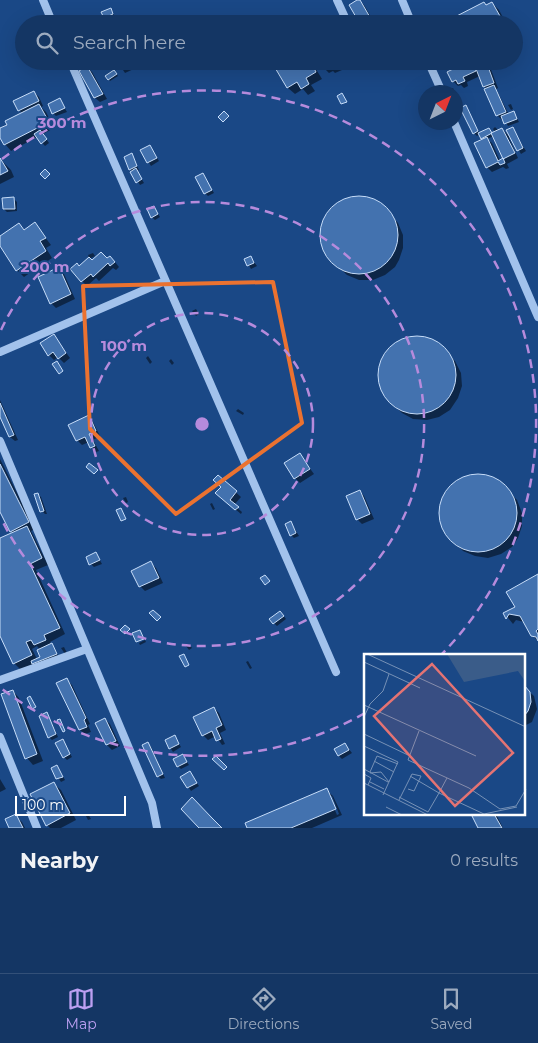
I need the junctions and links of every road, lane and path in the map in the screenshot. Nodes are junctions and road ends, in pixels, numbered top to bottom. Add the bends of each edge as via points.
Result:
1 (43, 0) edge
2 (337, 0) edge
3 (402, 0) edge
4 (49, 15) edge
5 (344, 15) edge
6 (408, 15) edge
7 (74, 70) edge
8 (432, 70) edge
9 (439, 85) edge
10 (457, 130) edge
11 (165, 280) junction
12 (538, 317) edge
13 (0, 352) edge
14 (0, 441) edge
15 (87, 649) junction
16 (336, 672) dead end
17 (0, 680) edge
18 (0, 737) edge
19 (37, 828) edge
20 (158, 828) edge

1 - 4 lane
2 - 5 lane
3 - 6 lane
7 - 11 lane
8 - 9 lane
10 - 12 lane
11 - 13 lane
11 - 16 lane
14 - 15 lane
15 - 17 lane
15 - 20 lane via 152,803
18 - 19 lane

